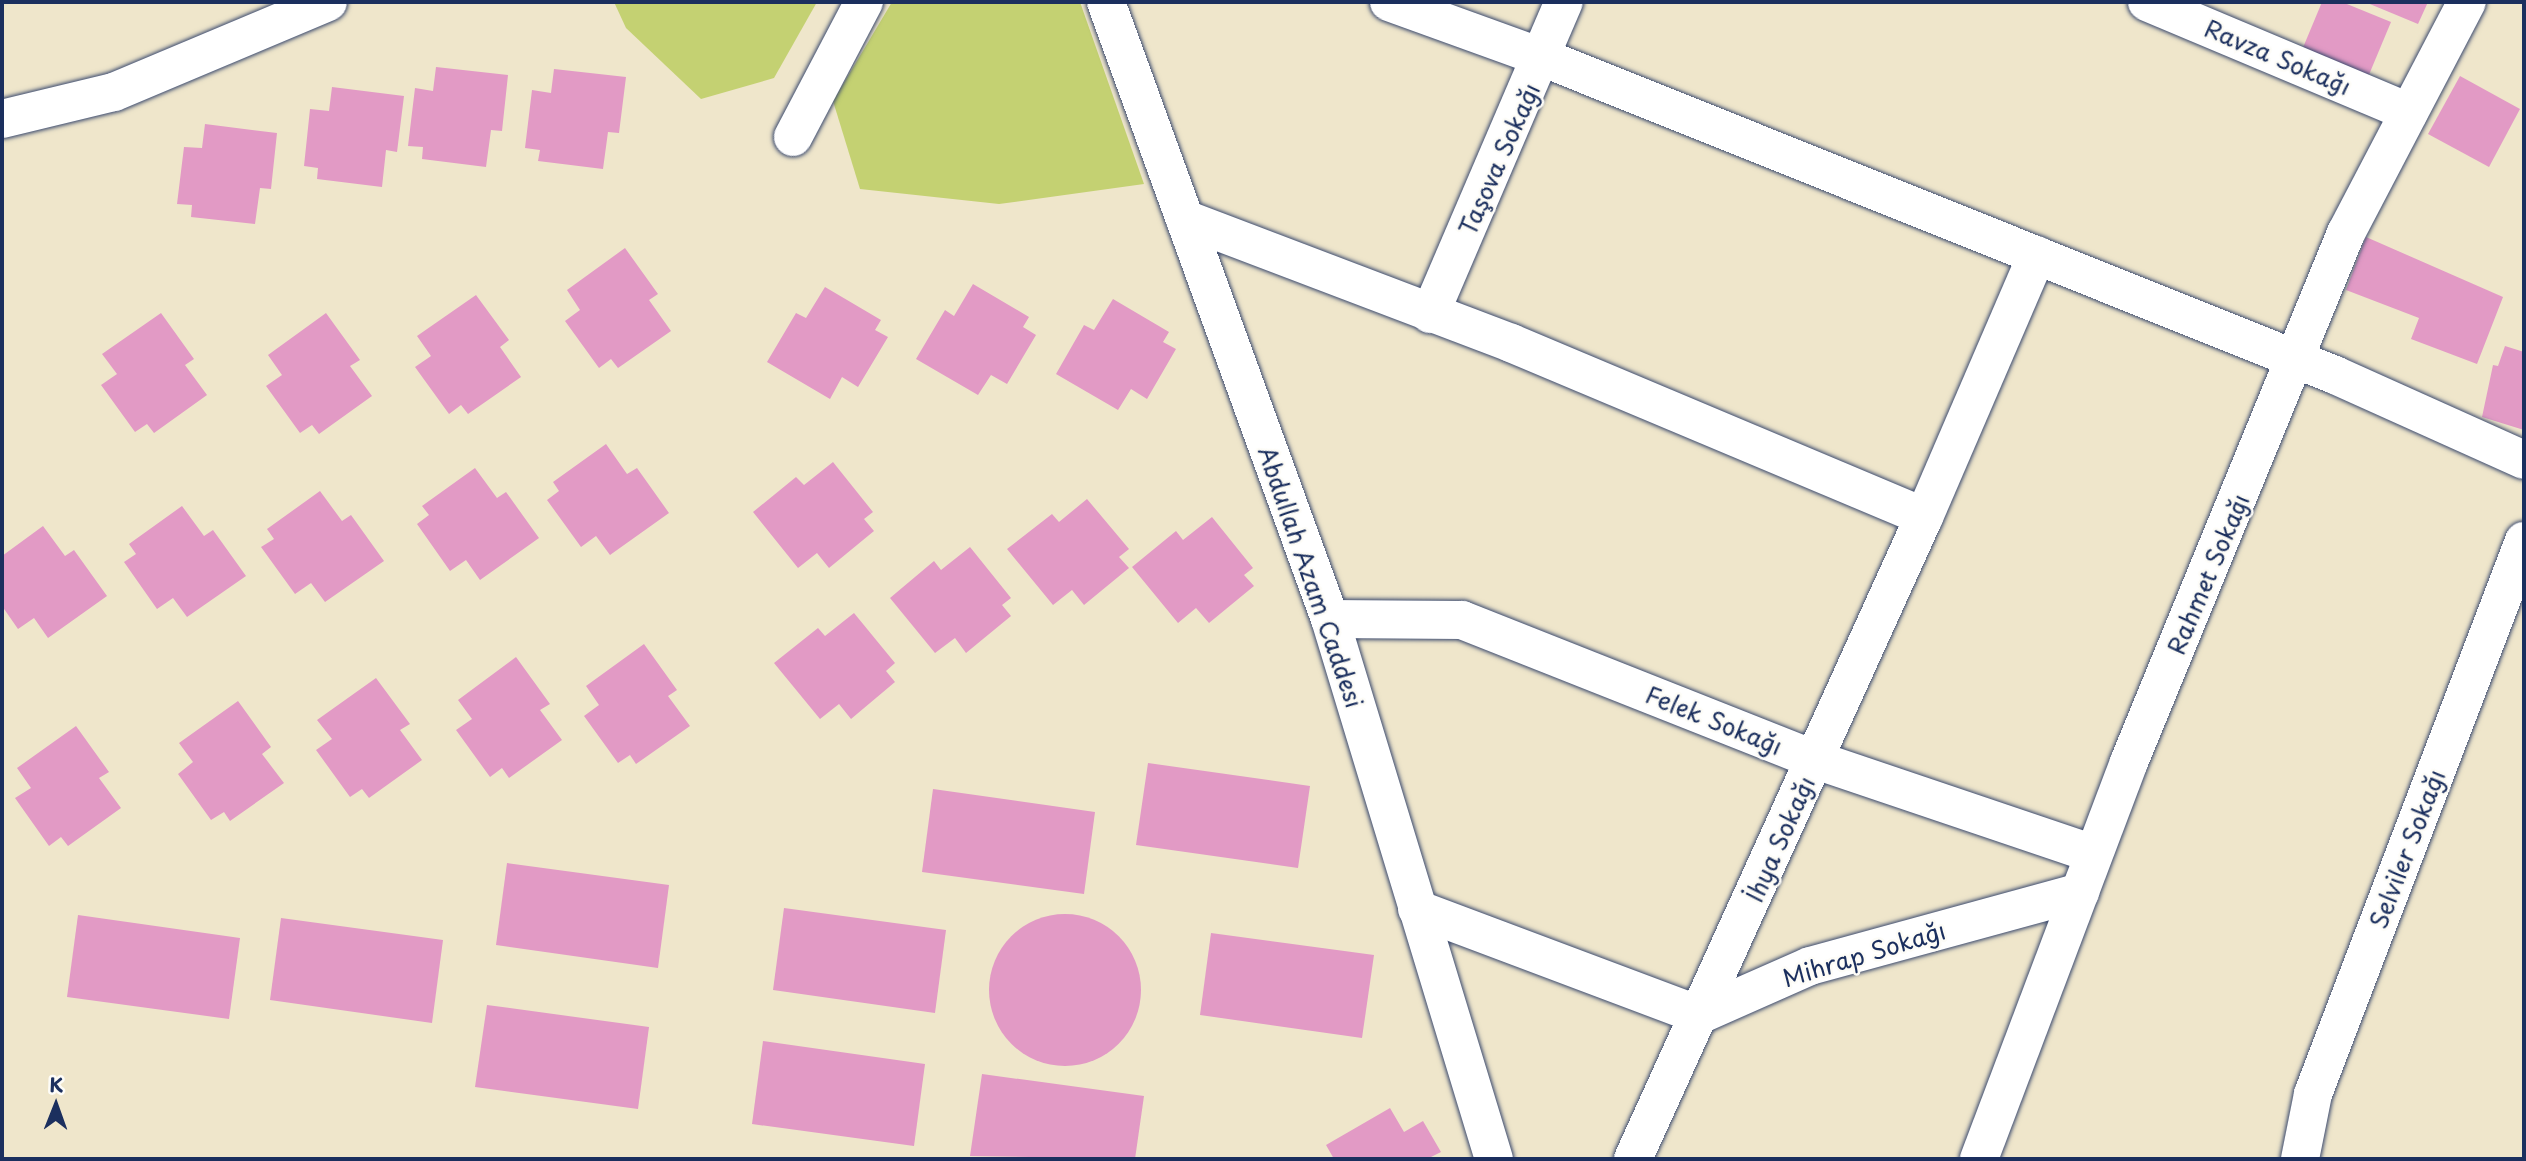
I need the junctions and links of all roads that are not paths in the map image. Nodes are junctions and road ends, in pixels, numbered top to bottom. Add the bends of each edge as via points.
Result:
1 (328, 2) edge
2 (864, 2) edge
3 (1106, 2) edge
4 (1389, 2) edge
5 (1564, 2) edge
6 (2467, 2) edge
7 (2165, 5) edge
8 (1544, 58) junction
9 (2409, 112) junction
10 (2, 120) edge
11 (793, 136) dead end
12 (1185, 219) junction
13 (2037, 256) junction
14 (1430, 314) junction
15 (2296, 359) junction
16 (2524, 460) edge
17 (1924, 517) junction
18 (2524, 541) edge
19 (1330, 619) junction
20 (1816, 760) junction
21 (2094, 854) junction
22 (2080, 892) junction
23 (1417, 909) junction
24 (1699, 1015) junction
25 (1494, 1159) edge
26 (1633, 1159) edge
27 (1979, 1159) edge
28 (2300, 1159) edge

1 - 10 street via 114,92
2 - 11 street
3 - 12 street, Abdullah Azam Caddesi
4 - 8 street
5 - 8 street, Taşova Sokağı
6 - 9 street, Rahmet Sokağı
7 - 9 street, Ravza Sokağı
8 - 13 street
8 - 14 street, Taşova Sokağı
9 - 15 street, Rahmet Sokağı via 2346,233
12 - 14 street
12 - 19 street, Abdullah Azam Caddesi
13 - 15 street
13 - 17 street, İhya Sokağı
14 - 17 street
15 - 16 street
15 - 21 street, Rahmet Sokağı
17 - 20 street, İhya Sokağı
18 - 28 street, Selviler Sokağı via 2313,1094
19 - 20 street, Felek Sokağı via 1462,620
19 - 23 street, Abdullah Azam Caddesi
20 - 21 street, Felek Sokağı
20 - 24 street, İhya Sokağı
21 - 22 street, Rahmet Sokağı
22 - 24 street, Mihrap Sokağı via 1810,966
22 - 27 street, Rahmet Sokağı
23 - 24 street
23 - 25 street, Abdullah Azam Caddesi
24 - 26 street, İhya Sokağı

